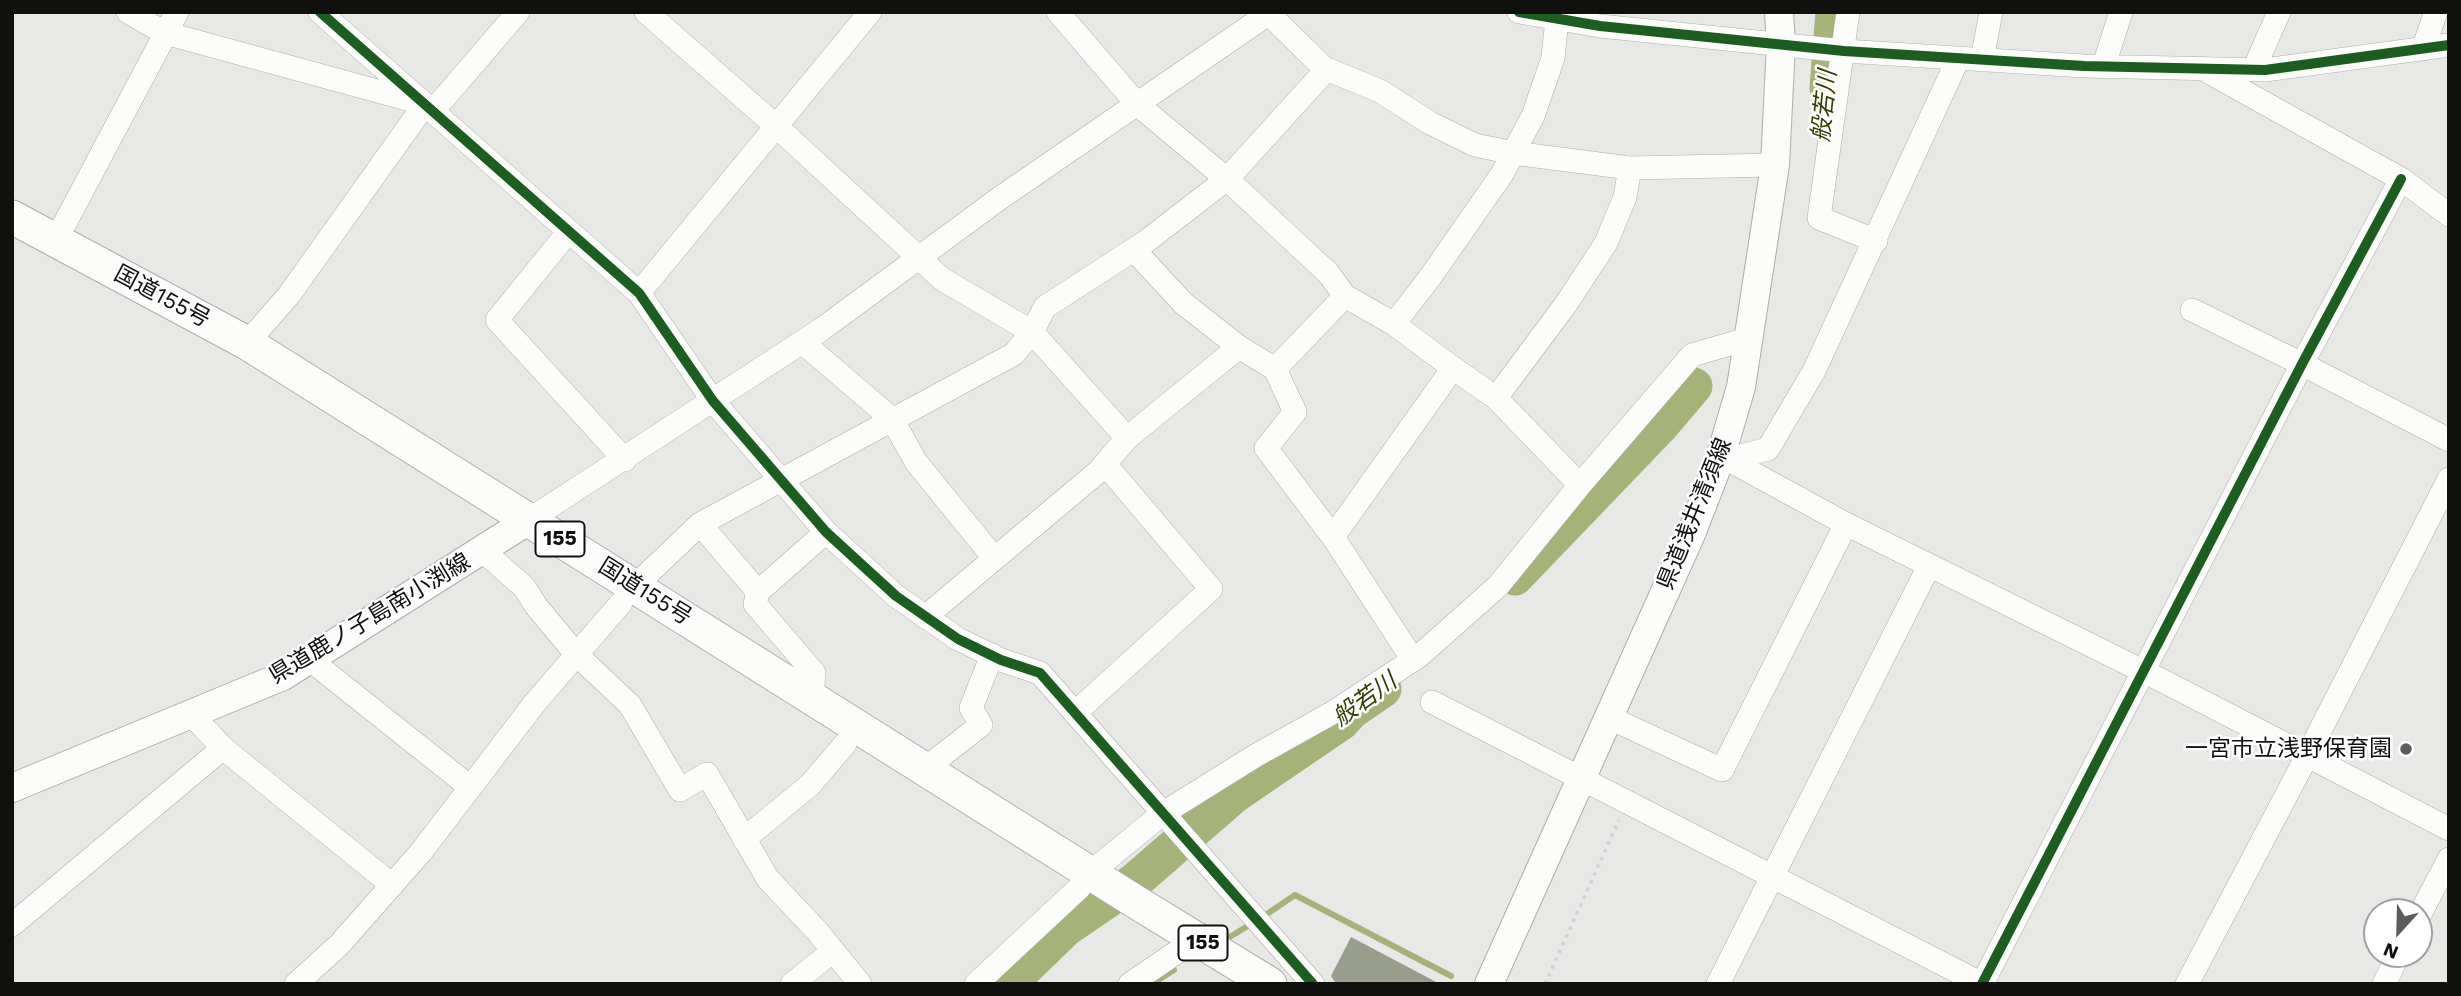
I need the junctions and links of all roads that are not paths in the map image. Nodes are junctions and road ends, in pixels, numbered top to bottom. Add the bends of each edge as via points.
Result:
1 (128, 12) edge
2 (177, 12) edge
3 (320, 12) edge
4 (518, 12) edge
5 (646, 12) edge
6 (870, 12) edge
7 (1058, 12) edge
8 (1519, 12) edge
9 (1779, 12) edge
10 (1848, 12) edge
11 (1991, 12) edge
12 (2121, 12) edge
13 (2279, 12) edge
14 (2436, 12) edge
15 (1270, 13) edge
16 (1557, 19) junction
17 (1618, 20) edge
18 (165, 33) junction
19 (2449, 45) edge
20 (1794, 46) junction
21 (2423, 49) junction
22 (1844, 51) junction
23 (1958, 59) junction
24 (1982, 60) junction
25 (2104, 65) junction
26 (2202, 68) junction
27 (1327, 69) junction
28 (2254, 69) junction
29 (1137, 104) junction
30 (429, 107) junction
31 (776, 126) junction
32 (1513, 153) junction
33 (1775, 165) junction
34 (1630, 168) junction
35 (1227, 179) junction
36 (2401, 179) junction
37 (2449, 215) edge
38 (12, 216) edge
39 (569, 231) junction
40 (12, 239) edge
41 (56, 240) junction
42 (1876, 242) junction
43 (1134, 250) junction
44 (918, 258) junction
45 (639, 293) junction
46 (1345, 296) junction
47 (2192, 310) dead end
48 (1394, 324) junction
49 (1032, 332) junction
50 (1747, 339) junction
51 (802, 342) junction
52 (247, 343) junction
53 (1239, 347) junction
54 (2302, 364) junction
55 (1453, 368) junction
56 (1275, 369) junction
57 (1496, 398) junction
58 (713, 401) junction
59 (892, 419) junction
60 (1127, 438) junction
61 (2449, 440) edge
62 (625, 460) junction
63 (1723, 461) junction
64 (1105, 464) junction
65 (780, 480) junction
66 (2449, 480) edge
67 (1580, 485) junction
68 (700, 524) junction
69 (1846, 524) junction
70 (826, 531) junction
71 (507, 535) junction
72 (1333, 537) junction
73 (994, 558) junction
74 (1929, 566) junction
75 (758, 592) junction
76 (628, 594) junction
77 (925, 617) junction
78 (576, 654) junction
79 (992, 655) junction
80 (309, 659) junction
81 (1413, 660) junction
82 (2143, 671) junction
83 (812, 698) junction
84 (1432, 702) dead end
85 (1075, 713) junction
86 (191, 714) junction
87 (1608, 717) junction
88 (845, 744) junction
89 (223, 748) junction
90 (2307, 756) junction
91 (926, 768) junction
92 (1581, 779) junction
93 (470, 787) junction
94 (12, 788) edge
95 (1165, 817) junction
96 (2449, 829) edge
97 (744, 839) junction
98 (2449, 859) edge
99 (1774, 876) junction
100 (1087, 882) junction
101 (392, 885) junction
102 (2428, 898) edge
103 (1129, 910) junction
104 (12, 925) edge
105 (833, 951) junction
106 (1177, 952) junction
107 (2392, 968) edge
108 (297, 984) edge
109 (793, 984) edge
110 (860, 984) edge
111 (975, 984) edge
112 (1130, 984) edge
113 (1226, 984) edge
114 (1270, 984) edge
115 (1313, 984) edge
116 (1489, 984) edge
117 (1718, 984) edge
118 (1982, 984) edge
119 (2187, 984) edge
120 (2384, 984) edge

1 - 18 street
2 - 18 street
3 - 30 street
4 - 30 street
5 - 31 street
6 - 31 street
7 - 29 street
8 - 16 street
9 - 20 main road, 県道浅井清須線
10 - 22 street
11 - 24 street
12 - 25 street
13 - 28 street
14 - 21 street
15 - 27 street
15 - 29 street
16 - 17 street
16 - 32 street via 1553,58 1533,116
17 - 20 street
18 - 30 street
18 - 41 street
19 - 21 street
20 - 22 street
20 - 33 main road, 県道浅井清須線
21 - 28 street
22 - 23 street
22 - 42 street via 1819,218
23 - 24 street
23 - 42 street
24 - 25 street
25 - 26 street
26 - 28 street
26 - 36 street
27 - 32 street via 1380,91 1475,145
27 - 35 street
29 - 35 street
29 - 44 street
30 - 39 street
30 - 52 street via 289,295
31 - 44 street
31 - 45 street
32 - 34 street
32 - 48 street
33 - 34 street
33 - 50 main road, 県道浅井清須線
34 - 57 street via 1625,197 1606,243
35 - 43 street
35 - 46 street via 1328,273
36 - 37 street
36 - 54 street
38 - 41 highway, 国道155号 / 155
39 - 45 street
39 - 62 street via 497,320
40 - 71 highway, 国道155号 / 155 via 234,361
41 - 52 highway, 国道155号 / 155
42 - 63 street via 1814,371 1768,449
43 - 49 street via 1045,307
43 - 53 street via 1184,304
44 - 49 street via 942,279
44 - 51 street
45 - 58 street
46 - 48 street
46 - 56 street
47 - 54 street
48 - 55 street
49 - 59 street via 1014,354
49 - 60 street
50 - 63 main road, 県道浅井清須線
50 - 67 street via 1692,355
51 - 58 street
51 - 59 street
52 - 71 highway, 国道155号 / 155
53 - 56 street
53 - 60 street
54 - 61 street
54 - 82 street
55 - 57 street
55 - 72 street
56 - 72 street via 1295,412 1266,448
57 - 67 street
58 - 62 street
58 - 65 street
59 - 65 street
59 - 73 street via 916,462
60 - 64 street
62 - 71 street
63 - 69 street
63 - 87 main road, 県道浅井清須線
64 - 73 street
64 - 85 street via 1211,589
65 - 68 street
65 - 70 street
66 - 90 street
67 - 81 street via 1498,586
68 - 75 street
68 - 76 street
69 - 74 street
69 - 87 street via 1722,770
70 - 75 street
70 - 77 street
71 - 76 highway, 国道155号 / 155
71 - 78 street via 524,587
71 - 80 main road, 県道鹿ノ子島南小渕線
72 - 81 street
73 - 77 street
74 - 82 street
74 - 99 street
75 - 83 street via 755,604 814,673
76 - 78 street
76 - 83 highway, 国道155号 / 155
76 - 88 highway, 国道155号 / 155
77 - 79 street
78 - 93 street
78 - 97 street via 630,705 680,790 707,774
79 - 85 street via 1040,673
79 - 91 street via 971,708 981,725
80 - 86 main road, 県道鹿ノ子島南小渕線 via 283,676
80 - 93 street
81 - 95 street
82 - 90 street
82 - 118 street
83 - 91 highway, 国道155号 / 155
84 - 92 street
85 - 95 street
86 - 89 street
86 - 94 main road, 県道鹿ノ子島南小渕線
87 - 92 main road, 県道浅井清須線
88 - 97 street via 810,785
88 - 100 highway, 国道155号 / 155
89 - 101 street
89 - 104 street
90 - 96 street
90 - 119 street
91 - 100 highway, 国道155号 / 155
92 - 99 street
92 - 116 main road, 県道浅井清須線
93 - 101 street
95 - 100 street
95 - 115 street
97 - 105 street via 768,879
98 - 102 street
99 - 117 street
99 - 118 street
100 - 103 highway, 国道155号 / 155
100 - 111 street
101 - 108 street
103 - 106 highway, 国道155号 / 155
103 - 114 highway, 国道155号 / 155
105 - 109 street
105 - 110 street
106 - 112 street
106 - 113 highway, 国道155号 / 155
107 - 120 street

